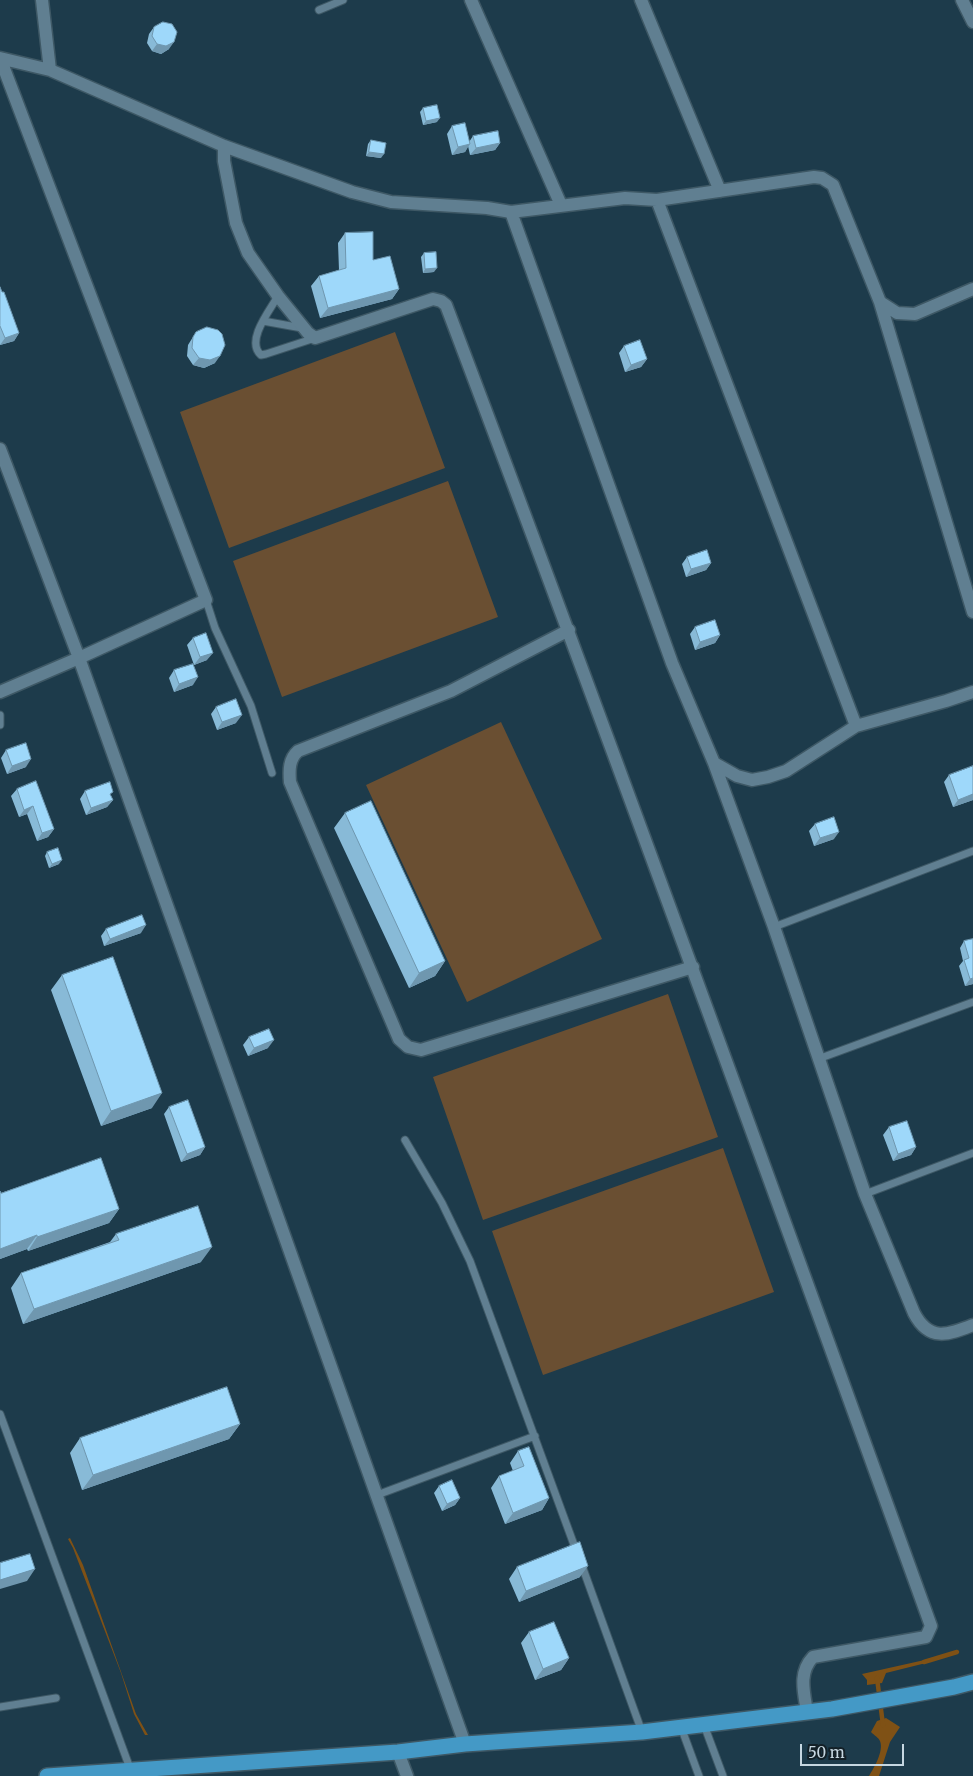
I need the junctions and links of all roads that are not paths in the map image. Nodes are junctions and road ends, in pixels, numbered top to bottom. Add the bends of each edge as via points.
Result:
1 (42, 0) edge
2 (343, 0) edge
3 (471, 0) edge
4 (640, 0) edge
5 (962, 0) edge
6 (319, 10) dead end
7 (973, 22) edge
8 (0, 58) edge
9 (50, 70) junction
10 (224, 146) junction
11 (720, 191) junction
12 (657, 200) junction
13 (561, 205) junction
14 (511, 212) junction
15 (973, 289) edge
16 (278, 296) junction
17 (880, 302) junction
18 (263, 321) junction
19 (304, 328) junction
20 (315, 338) junction
21 (0, 448) edge
22 (206, 600) junction
23 (973, 612) edge
24 (569, 630) junction
25 (79, 658) junction
26 (0, 692) edge
27 (973, 692) edge
28 (0, 715) edge
29 (0, 725) edge
30 (856, 726) junction
31 (714, 763) junction
32 (272, 773) dead end
33 (973, 851) edge
34 (774, 927) junction
35 (693, 967) junction
36 (973, 1002) edge
37 (818, 1059) junction
38 (405, 1140) dead end
39 (973, 1154) edge
40 (865, 1194) junction
41 (973, 1326) edge
42 (0, 1414) edge
43 (535, 1436) junction
44 (377, 1495) junction
45 (973, 1682) edge
46 (56, 1698) dead end
47 (0, 1707) edge
48 (806, 1712) junction
49 (704, 1724) junction
50 (681, 1727) junction
51 (642, 1732) junction
52 (465, 1744) junction
53 (398, 1752) junction
54 (132, 1774) edge
55 (47, 1776) edge
56 (407, 1776) edge
57 (700, 1776) edge
58 (723, 1776) edge

1 - 9 street
2 - 6 lane
3 - 13 street
4 - 11 street
5 - 7 street
8 - 9 street
8 - 22 street
9 - 10 street
10 - 14 street via 352,192 391,202
10 - 16 street via 236,223 252,260
11 - 12 street
11 - 17 street via 814,177 834,185
12 - 13 street via 625,198
12 - 30 street
13 - 14 street
14 - 31 street via 672,663
15 - 17 street via 915,314 897,313
16 - 18 lane
16 - 19 street
17 - 23 street
18 - 19 lane
18 - 20 lane via 256,337 256,348 261,355
19 - 20 street
20 - 24 street via 433,299 446,305
21 - 25 street
22 - 25 street
22 - 32 lane via 215,628 251,706
24 - 35 street
24 - 35 street via 451,691 298,751 292,757 290,782 398,1039 408,1047 421,1050
25 - 26 street
25 - 44 street
27 - 30 street
28 - 29 lane
30 - 31 street via 786,771 768,777 752,780
31 - 34 street
33 - 34 lane
34 - 37 street
35 - 48 street via 932,1626 926,1637 813,1657 804,1672
36 - 37 lane
37 - 40 street
38 - 43 lane via 442,1203 470,1261
39 - 40 lane
40 - 41 street via 920,1324 940,1335
42 - 54 lane
43 - 44 lane
43 - 51 lane
44 - 52 street
45 - 48 highway
46 - 47 lane
48 - 49 highway
49 - 50 highway
49 - 58 lane
50 - 51 highway
50 - 57 lane
51 - 52 highway
52 - 53 highway
53 - 54 highway
53 - 56 street
54 - 55 highway

